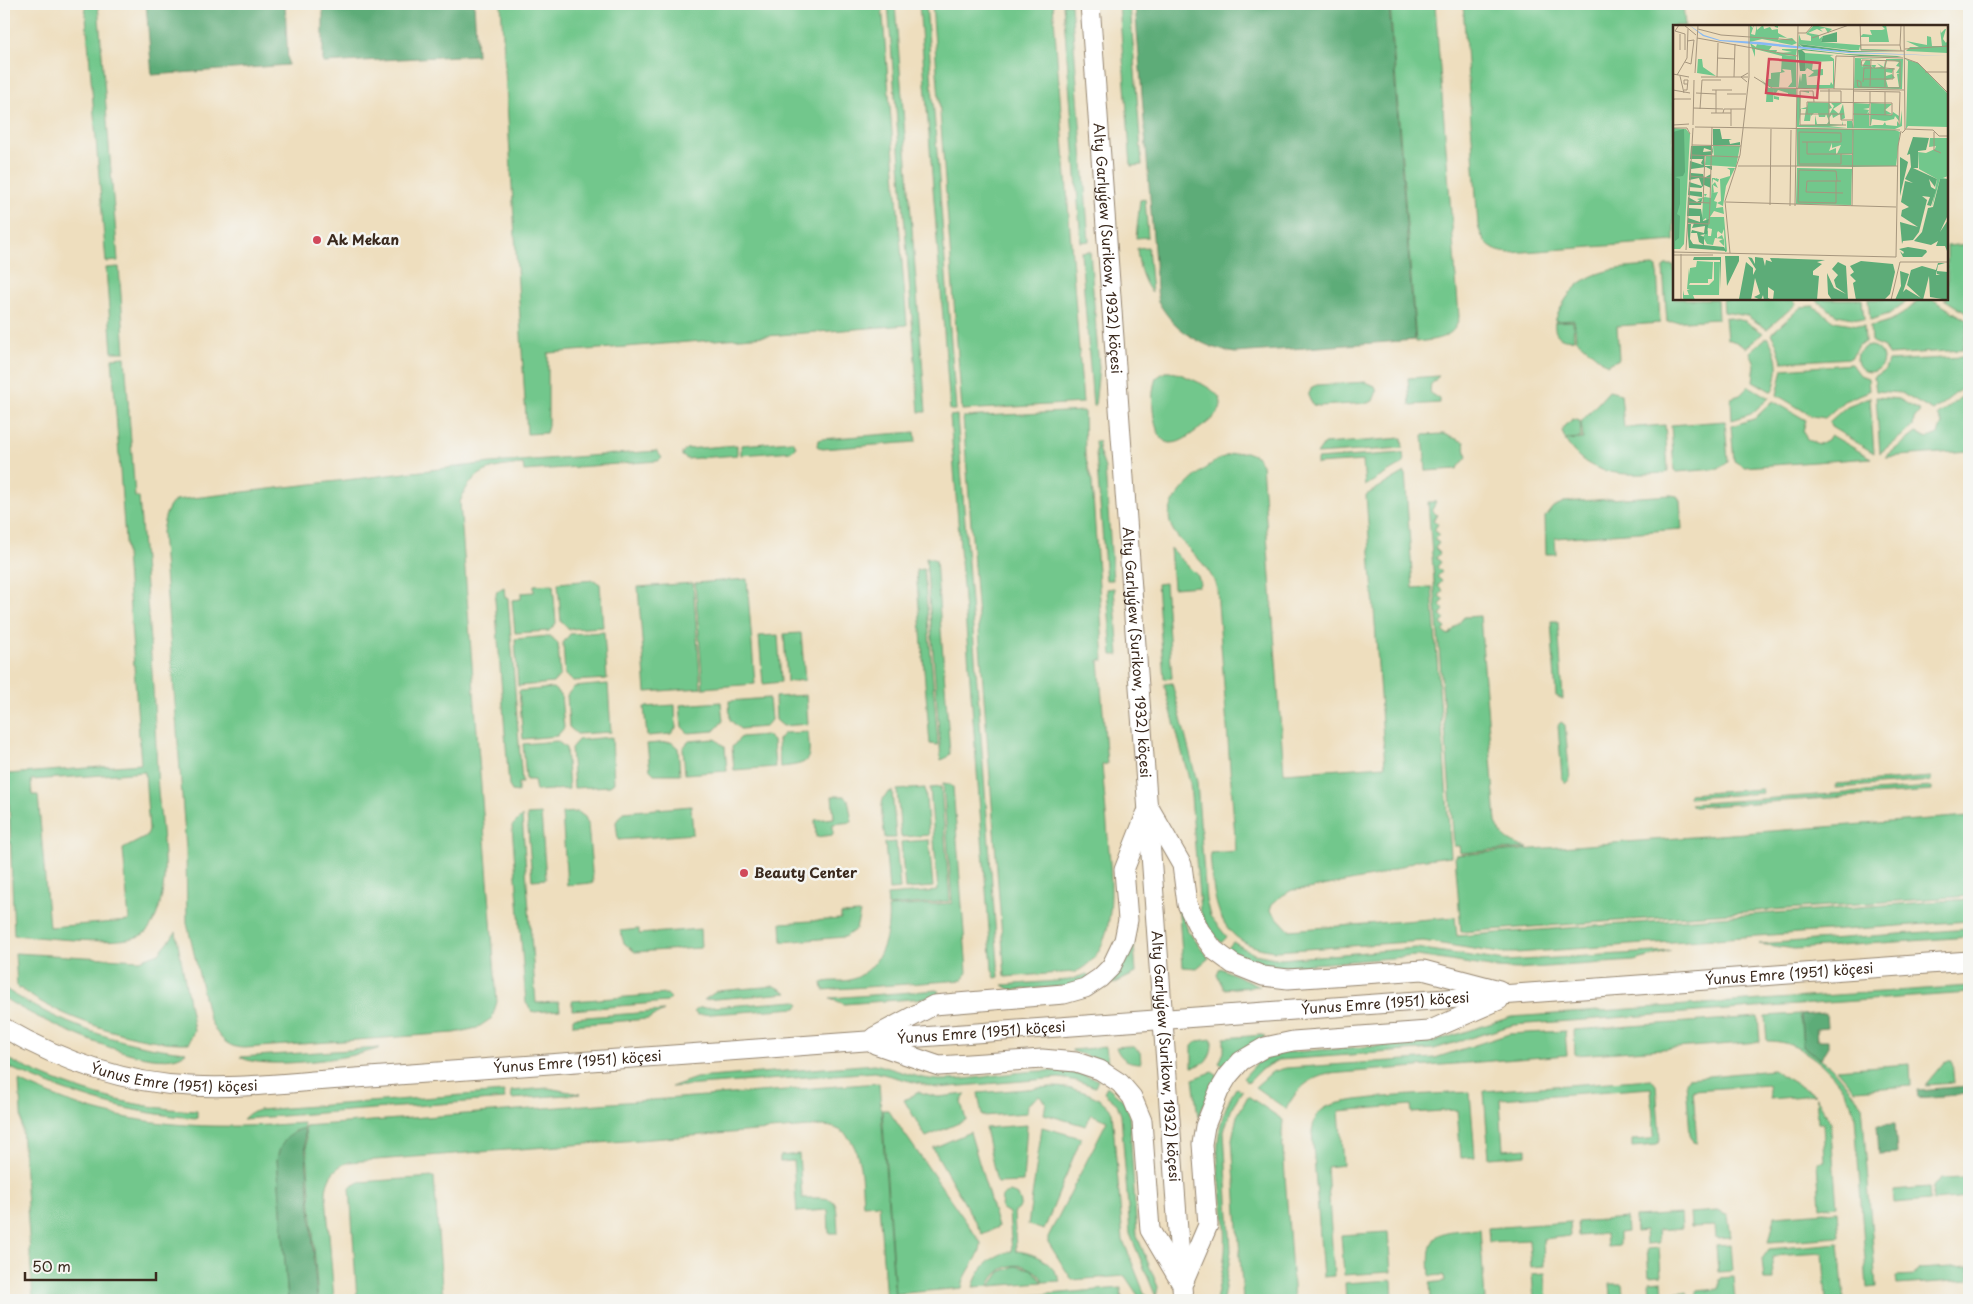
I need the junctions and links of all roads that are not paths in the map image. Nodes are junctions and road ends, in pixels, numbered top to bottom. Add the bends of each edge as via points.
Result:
1 (1090, 4) edge
2 (1149, 808) junction
3 (1969, 961) edge
4 (1514, 994) junction
5 (1163, 1019) junction
6 (4, 1028) edge
7 (867, 1041) junction
8 (1183, 1292) edge

1 - 2 street, Alty Garlyýew (Surikow, 1932) köçesi
2 - 4 street via 1182,865 1187,904 1200,931 1214,950 1233,964 1262,976 1288,980 1423,970
2 - 5 street, Alty Garlyýew (Surikow, 1932) köçesi
2 - 7 street via 1124,870 1128,920 1124,940 1114,963 1100,978 1085,988 1064,994 934,1005
3 - 4 street, Ýunus Emre (1951) köçesi
4 - 5 street, Ýunus Emre (1951) köçesi
4 - 8 street via 1428,1031 1287,1041 1265,1047 1241,1061 1219,1091 1206,1126 1202,1144 1208,1226
5 - 7 street, Ýunus Emre (1951) köçesi
5 - 8 street, Alty Garlyýew (Surikow, 1932) köçesi
6 - 7 street, Ýunus Emre (1951) köçesi via 64,1059 98,1070 163,1084 204,1087
7 - 8 street via 939,1066 1061,1060 1088,1065 1120,1083 1135,1103 1142,1121 1150,1230

